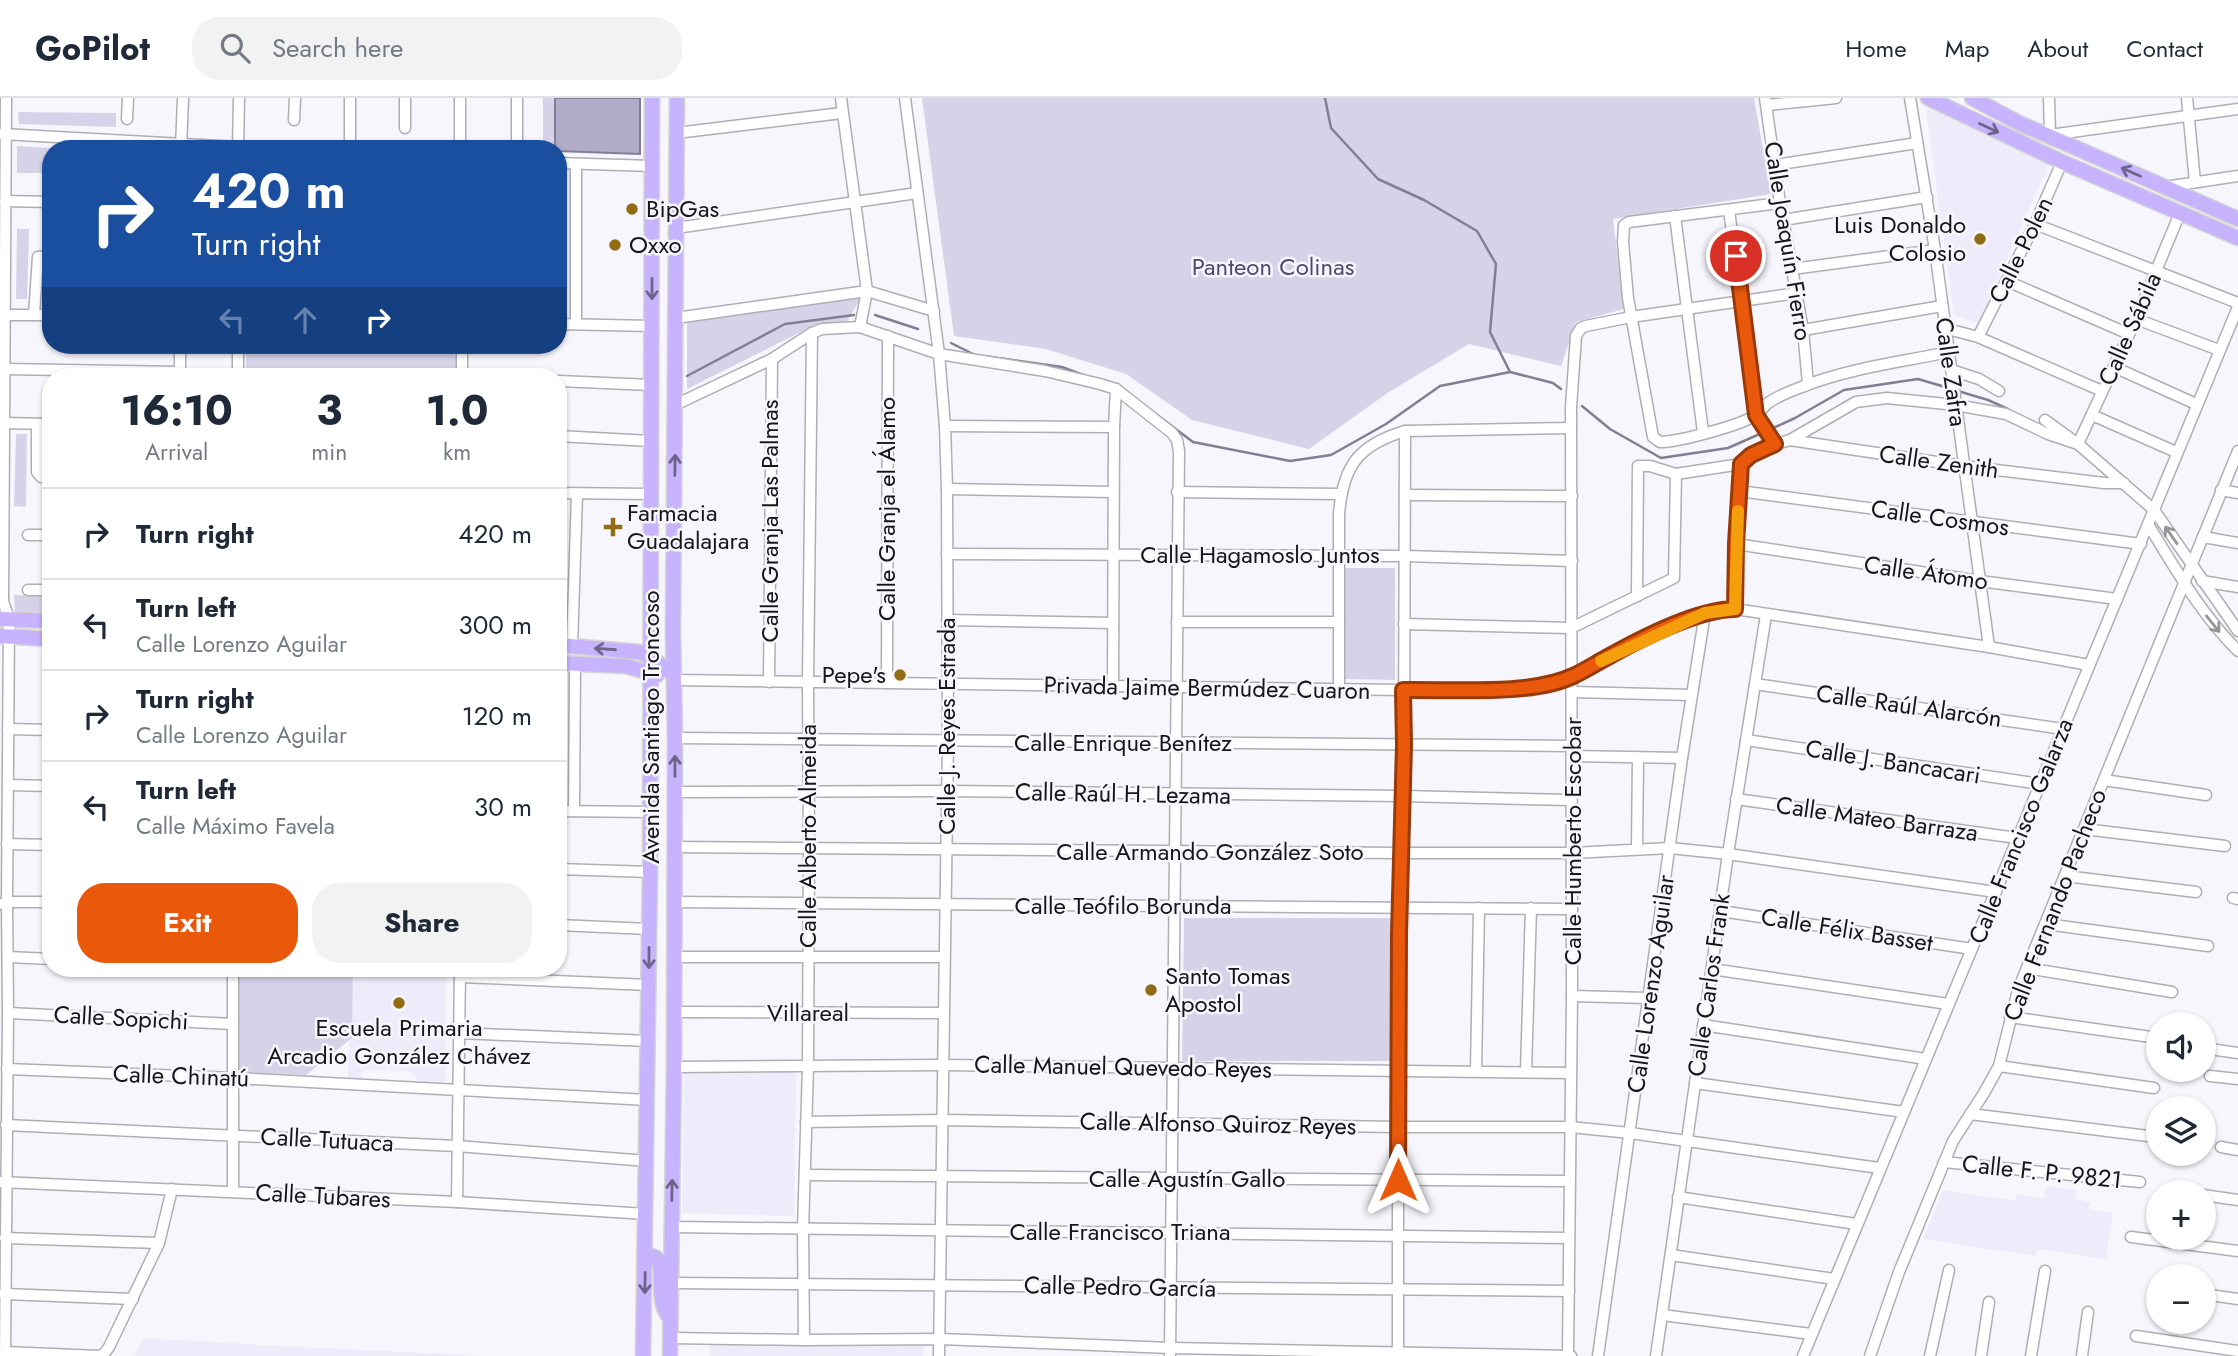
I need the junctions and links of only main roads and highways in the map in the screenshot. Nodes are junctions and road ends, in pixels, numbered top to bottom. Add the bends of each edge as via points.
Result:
1 (652, 98) edge
2 (677, 98) edge
3 (1929, 98) edge
4 (1972, 98) edge
5 (652, 166) junction
6 (2238, 219) edge
7 (2238, 238) edge
8 (676, 246) junction
9 (3, 612) edge
10 (42, 619) edge
11 (673, 632) junction
12 (4, 636) edge
13 (42, 638) edge
14 (567, 646) edge
15 (650, 657) junction
16 (567, 664) edge
17 (626, 666) junction
18 (650, 673) junction
19 (676, 678) junction
20 (645, 1254) junction
21 (671, 1320) junction
22 (643, 1356) edge
23 (670, 1356) edge

1 - 5 main road, Avenida Santiago Troncoso
2 - 8 main road, Avenida Santiago Troncoso
3 -> 7 main road
6 -> 4 main road
5 - 8 main road via 664,164 668,169
5 -> 15 main road, Avenida Santiago Troncoso
11 -> 8 main road, Avenida Santiago Troncoso
9 - 10 main road
11 - 15 main road
11 - 19 main road, Avenida Santiago Troncoso
12 - 13 main road
15 -> 14 main road via 635,651
15 - 17 main road
15 - 18 main road, Avenida Santiago Troncoso
15 - 19 main road
16 - 17 main road
17 - 18 main road
18 - 19 main road
18 -> 20 main road, Avenida Santiago Troncoso
21 -> 19 main road, Avenida Santiago Troncoso
20 - 21 main road via 660,1264 662,1308
20 -> 22 main road, Avenida Santiago Troncoso
21 - 23 main road, Avenida Santiago Troncoso

